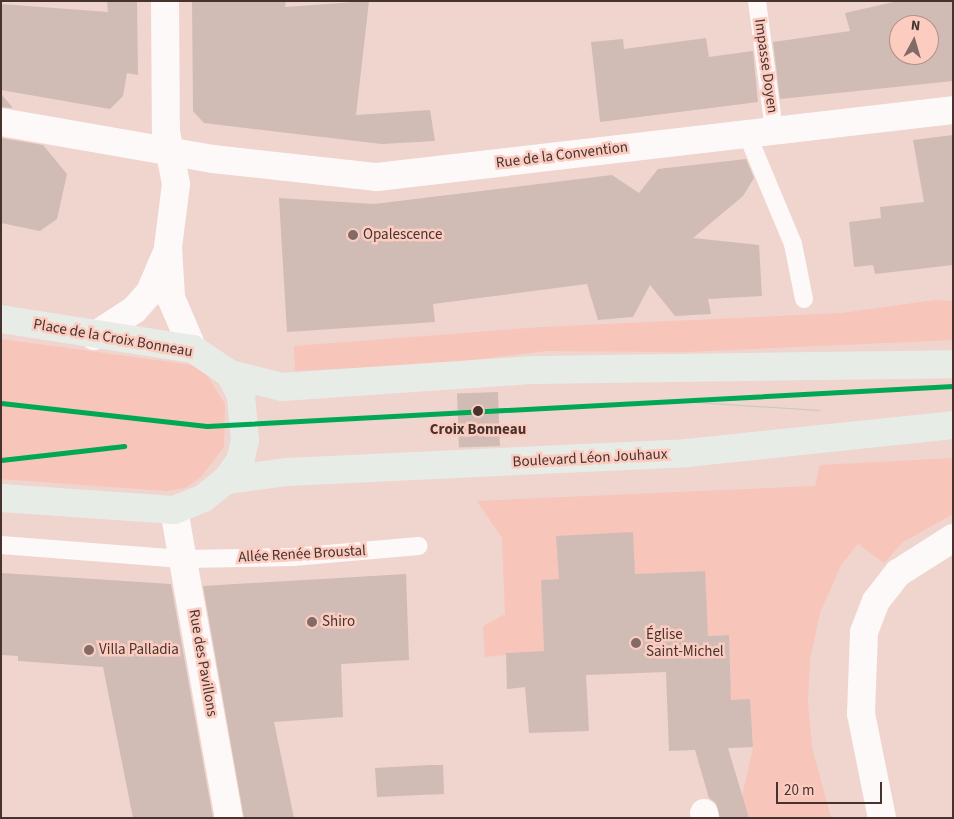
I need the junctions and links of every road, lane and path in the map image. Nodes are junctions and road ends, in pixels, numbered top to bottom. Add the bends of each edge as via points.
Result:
1 (165, 1) edge
2 (757, 1) edge
3 (953, 110) edge
4 (1, 122) edge
5 (774, 131) junction
6 (747, 134) junction
7 (171, 153) junction
8 (168, 247) junction
9 (804, 299) dead end
10 (1, 319) edge
11 (94, 336) junction
12 (193, 350) junction
13 (953, 364) edge
14 (230, 374) junction
15 (953, 425) edge
16 (226, 480) junction
17 (1, 498) edge
18 (174, 510) junction
19 (953, 538) edge
20 (1, 545) edge
21 (418, 546) dead end
22 (185, 559) junction
23 (229, 818) edge
24 (882, 818) edge

1 - 7 street via 164,102
2 - 5 lane, Impasse Doyen
3 - 5 street, Rue de la Convention
4 - 7 street, Rue de la Convention
5 - 6 street, Rue de la Convention
6 - 7 street, Rue de la Convention via 377,177
6 - 9 lane via 794,244
7 - 8 street via 176,184
8 - 11 street via 150,292 117,324
8 - 12 street via 171,298
10 - 11 main road, Place de la Croix Bonneau
11 - 12 main road, Place de la Croix Bonneau
12 - 14 main road, Place de la Croix Bonneau
13 - 14 main road via 533,370 282,387
14 - 16 main road via 241,396 246,440 240,461
15 - 16 main road, Boulevard Léon Jouhaux via 687,453 287,472
16 - 18 main road via 204,498
17 - 18 main road
18 - 22 street, Rue des Pavillons
19 - 24 street via 898,573 876,601 864,632 861,714
20 - 22 lane, Allée Renée Broustal
21 - 22 lane, Allée Renée Broustal via 293,557
22 - 23 street, Rue des Pavillons

